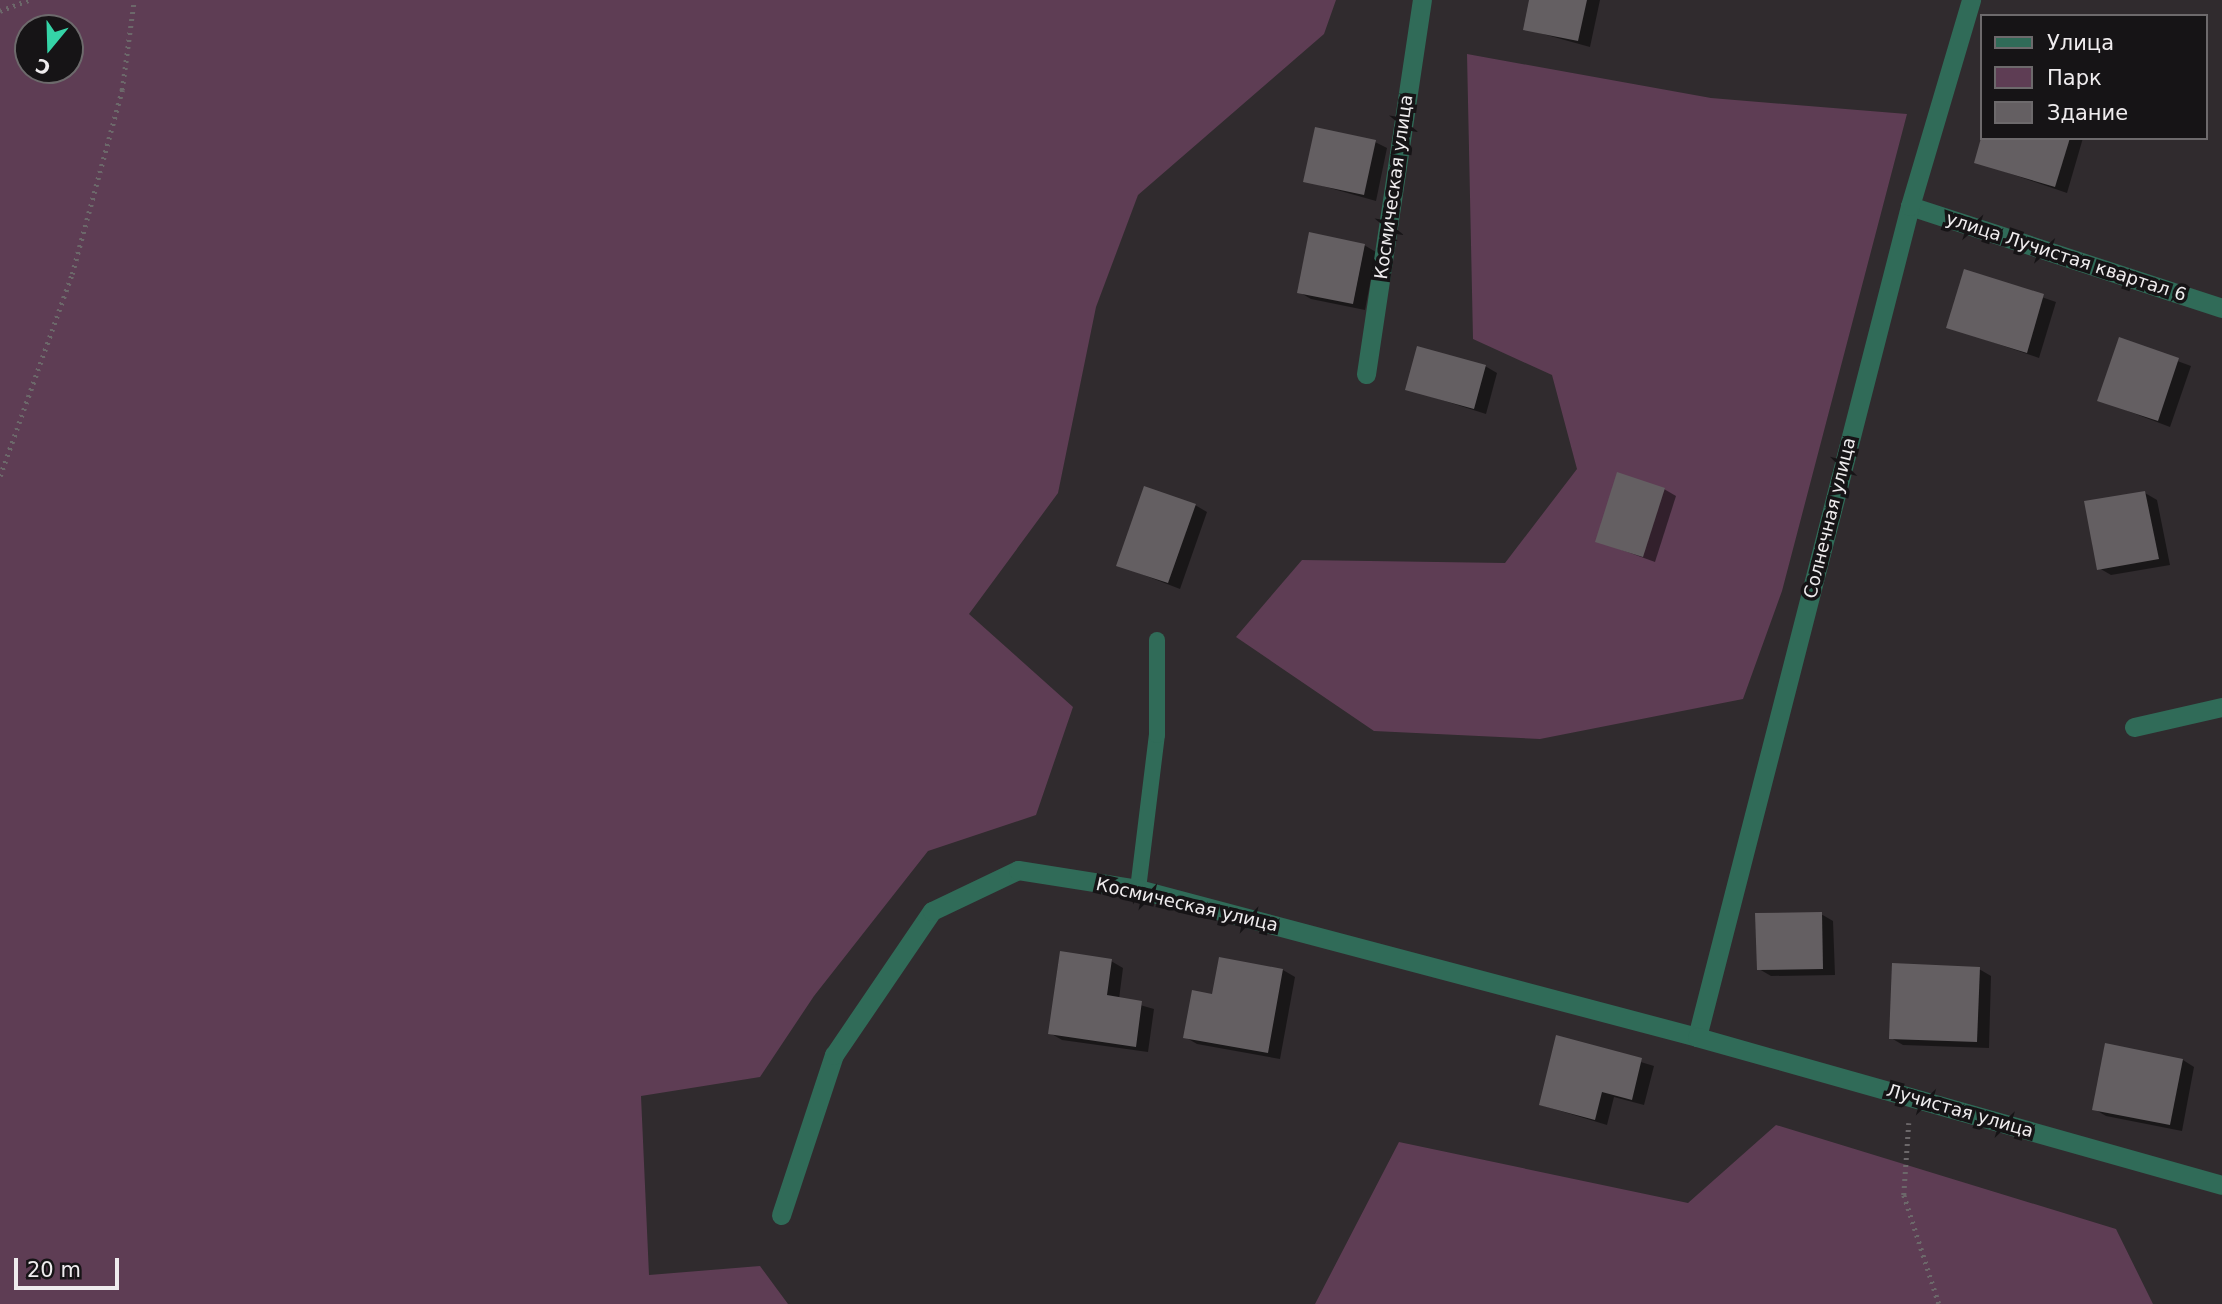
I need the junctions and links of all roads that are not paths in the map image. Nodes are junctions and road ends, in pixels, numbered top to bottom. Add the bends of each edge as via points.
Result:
1 (1422, 0) edge
2 (1971, 0) edge
3 (1910, 206) junction
4 (2222, 308) edge
5 (1366, 374) dead end
6 (1157, 639) dead end
7 (2222, 707) edge
8 (2134, 727) dead end
9 (1138, 889) junction
10 (1697, 1037) junction
11 (2222, 1185) edge
12 (781, 1215) dead end

1 - 5 street, Космическая улица
2 - 3 street, Солнечная улица
3 - 4 street, улица Лучистая квартал 6
3 - 10 street, Солнечная улица
6 - 9 lane via 1157,735
7 - 8 street
9 - 10 street, Космическая улица
9 - 12 street, Космическая улица via 1018,870 932,911 834,1055
10 - 11 street, Лучистая улица

